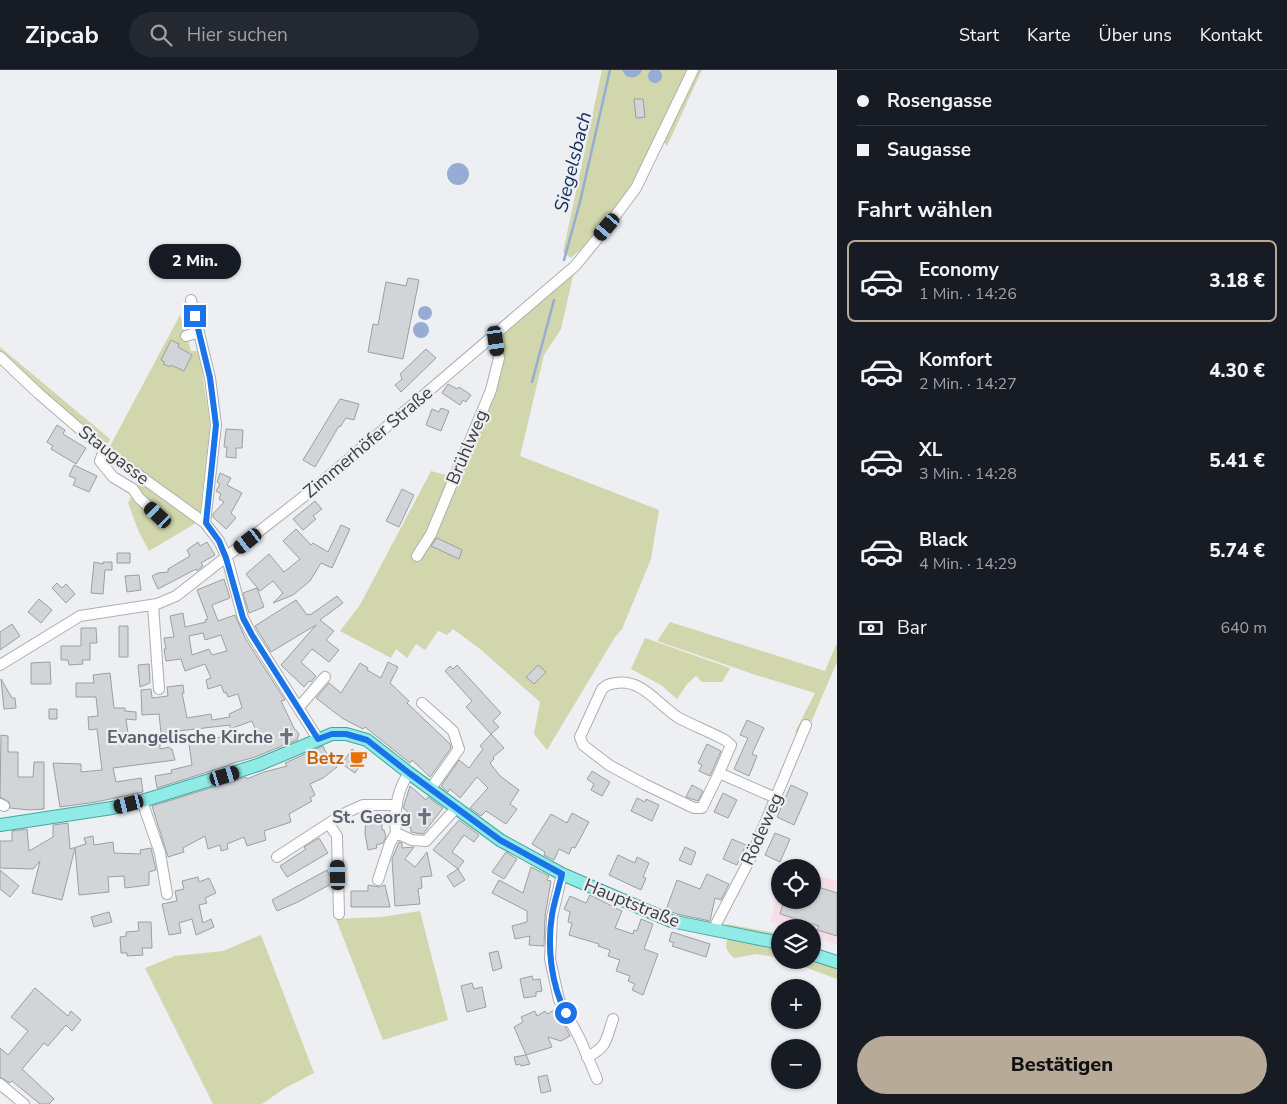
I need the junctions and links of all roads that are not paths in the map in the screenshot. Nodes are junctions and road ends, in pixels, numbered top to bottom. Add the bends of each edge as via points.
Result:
1 (693, 70) edge
2 (191, 300) dead end
3 (199, 332) junction
4 (493, 334) junction
5 (186, 336) dead end
6 (0, 357) edge
7 (104, 450) junction
8 (158, 515) dead end
9 (206, 523) junction
10 (417, 556) dead end
11 (226, 558) junction
12 (153, 605) junction
13 (0, 665) edge
14 (325, 678) dead end
15 (159, 689) dead end
16 (422, 703) dead end
17 (298, 707) junction
18 (806, 725) dead end
19 (318, 739) junction
20 (409, 773) junction
21 (720, 773) junction
22 (431, 788) junction
23 (776, 798) junction
24 (142, 801) junction
25 (397, 805) junction
26 (457, 807) junction
27 (329, 824) junction
28 (0, 825) edge
29 (396, 832) junction
30 (277, 857) dead end
31 (562, 874) junction
32 (378, 880) dead end
33 (167, 894) dead end
34 (339, 914) dead end
35 (713, 930) junction
36 (771, 941) edge
37 (821, 957) edge
38 (837, 962) edge
39 (613, 1019) dead end
40 (587, 1057) junction
41 (597, 1079) dead end
42 (0, 1084) edge
43 (24, 1104) edge

1 - 4 street, Zimmerhöfer Straße via 636,188 607,227 575,266
2 - 3 street
3 - 5 street
3 - 9 street via 210,378 216,425
4 - 10 street, Brühlweg via 498,368 491,390 431,534
4 - 11 street, Zimmerhöfer Straße via 316,487
6 - 7 street, Staugasse
7 - 8 street via 100,461 104,467 113,477 134,489
7 - 9 street, Staugasse
9 - 11 street, Staugasse
11 - 12 street, Zimmerhöfer Straße via 176,596
11 - 17 street, Staugasse via 243,618
12 - 13 street, Zimmerhöfer Straße via 80,616
12 - 15 street
14 - 17 street
16 - 22 street via 453,731 459,749
17 - 19 street, Staugasse
18 - 23 street, Rödeweg
19 - 20 main road, Hauptstraße via 346,734 367,740
19 - 24 main road, Hauptstraße via 258,766
20 - 22 main road, Hauptstraße
20 - 25 street via 402,783
21 - 21 street via 731,745 725,740 677,717 646,691 626,682 606,685 602,689 580,737 583,745 609,765 694,808 702,808
21 - 23 street
22 - 26 main road, Hauptstraße
23 - 35 street, Rödeweg via 746,867
24 - 28 main road, Hauptstraße
24 - 33 street via 160,853
25 - 27 street via 363,805
25 - 29 street
26 - 29 street via 426,841 412,840
26 - 31 main road, Hauptstraße via 500,840
27 - 30 street
27 - 34 street via 337,836
29 - 32 street
31 - 35 main road, Hauptstraße via 671,921
31 - 40 street via 552,917 550,959 559,1000
35 - 36 main road, Hauptstraße
37 - 38 main road
39 - 40 street via 603,1047
40 - 41 street
42 - 43 street

